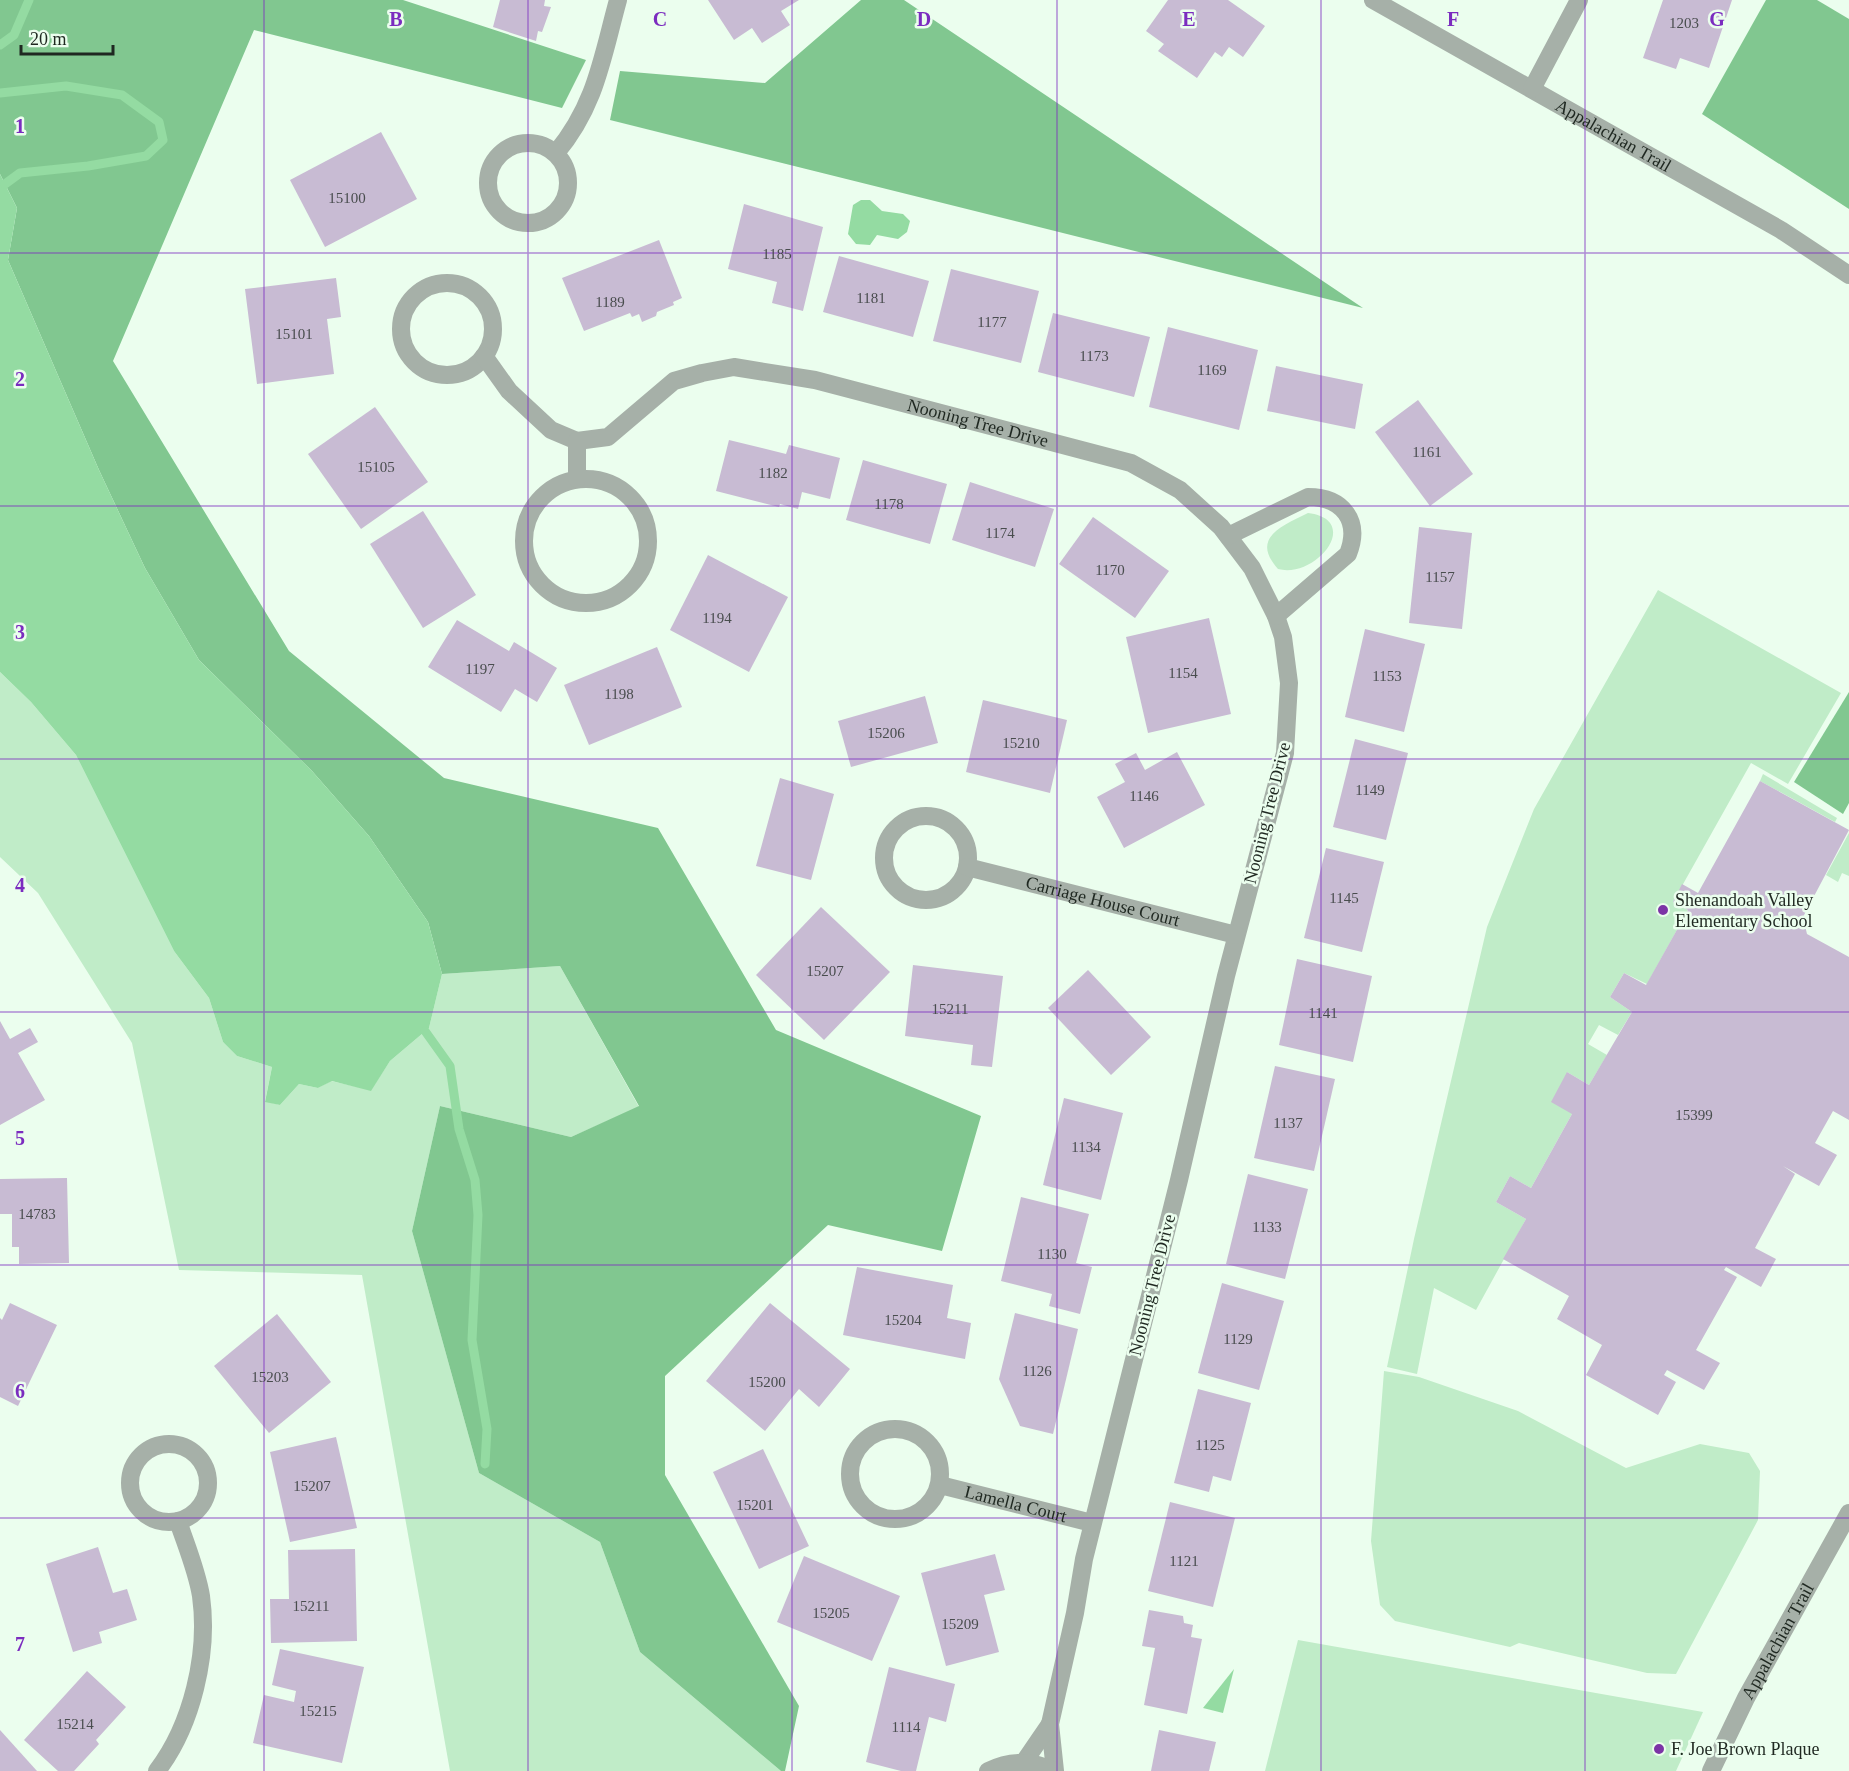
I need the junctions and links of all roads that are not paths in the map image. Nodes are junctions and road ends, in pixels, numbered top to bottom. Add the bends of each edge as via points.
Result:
1 (618, 0) edge
2 (1374, 0) edge
3 (1579, 0) edge
4 (1532, 89) junction
5 (556, 153) junction
6 (1849, 275) edge
7 (484, 356) junction
8 (577, 441) junction
9 (577, 479) junction
10 (1228, 536) junction
11 (1276, 616) junction
12 (967, 867) junction
13 (1236, 935) junction
14 (940, 1485) junction
15 (1849, 1513) edge
16 (178, 1521) junction
17 (1092, 1523) junction
18 (1050, 1724) junction
19 (1024, 1762) junction
20 (157, 1771) edge
21 (988, 1771) edge
22 (1055, 1771) edge
23 (1711, 1771) edge

1 - 5 street via 591,99 575,130
2 - 4 street, Appalachian Trail
3 - 4 street
4 - 6 street, Appalachian Trail via 1781,230
5 - 5 street via 532,143 507,148 497,157 490,168 489,188 495,206 504,216 530,224 555,214 568,191 564,164
7 - 7 street via 493,329 485,302 475,292 447,282 419,292 409,302 401,331 407,351 421,367 447,375 461,373
7 - 8 street via 509,391 551,430
8 - 9 street
8 - 10 street, Nooning Tree Drive via 608,437 674,381 734,367 815,380 1131,463 1180,490
9 - 9 street via 557,485 540,498 529,514 524,552 543,587 559,598 592,603 626,589 639,574 647,555 648,535 643,516 632,499 616,486
10 - 11 street, Nooning Tree Drive via 1252,567
10 - 11 street via 1308,497 1334,501 1348,516 1353,542 1348,554
11 - 13 street, Nooning Tree Drive via 1289,683 1285,753
12 - 12 street via 968,854 958,830 936,817 909,819 897,827 884,852 895,887 917,899 943,897 954,890
12 - 13 street, Carriage House Court
13 - 17 street, Nooning Tree Drive via 1112,1454
14 - 14 street, Lamella Court via 937,1454 925,1439 911,1431 880,1431 858,1448 851,1462 853,1490 864,1508 884,1518 906,1519 921,1512 934,1499
14 - 17 street, Lamella Court
15 - 23 street, Appalachian Trail via 1746,1698
16 - 16 street via 200,1506 208,1480 197,1456 186,1448 159,1445 147,1450 131,1472 133,1498 138,1508 156,1520
16 - 20 street via 201,1595 202,1634 189,1710 169,1755
17 - 18 street, Nooning Tree Drive
18 - 19 street
18 - 22 street
19 - 21 street
19 - 22 street

